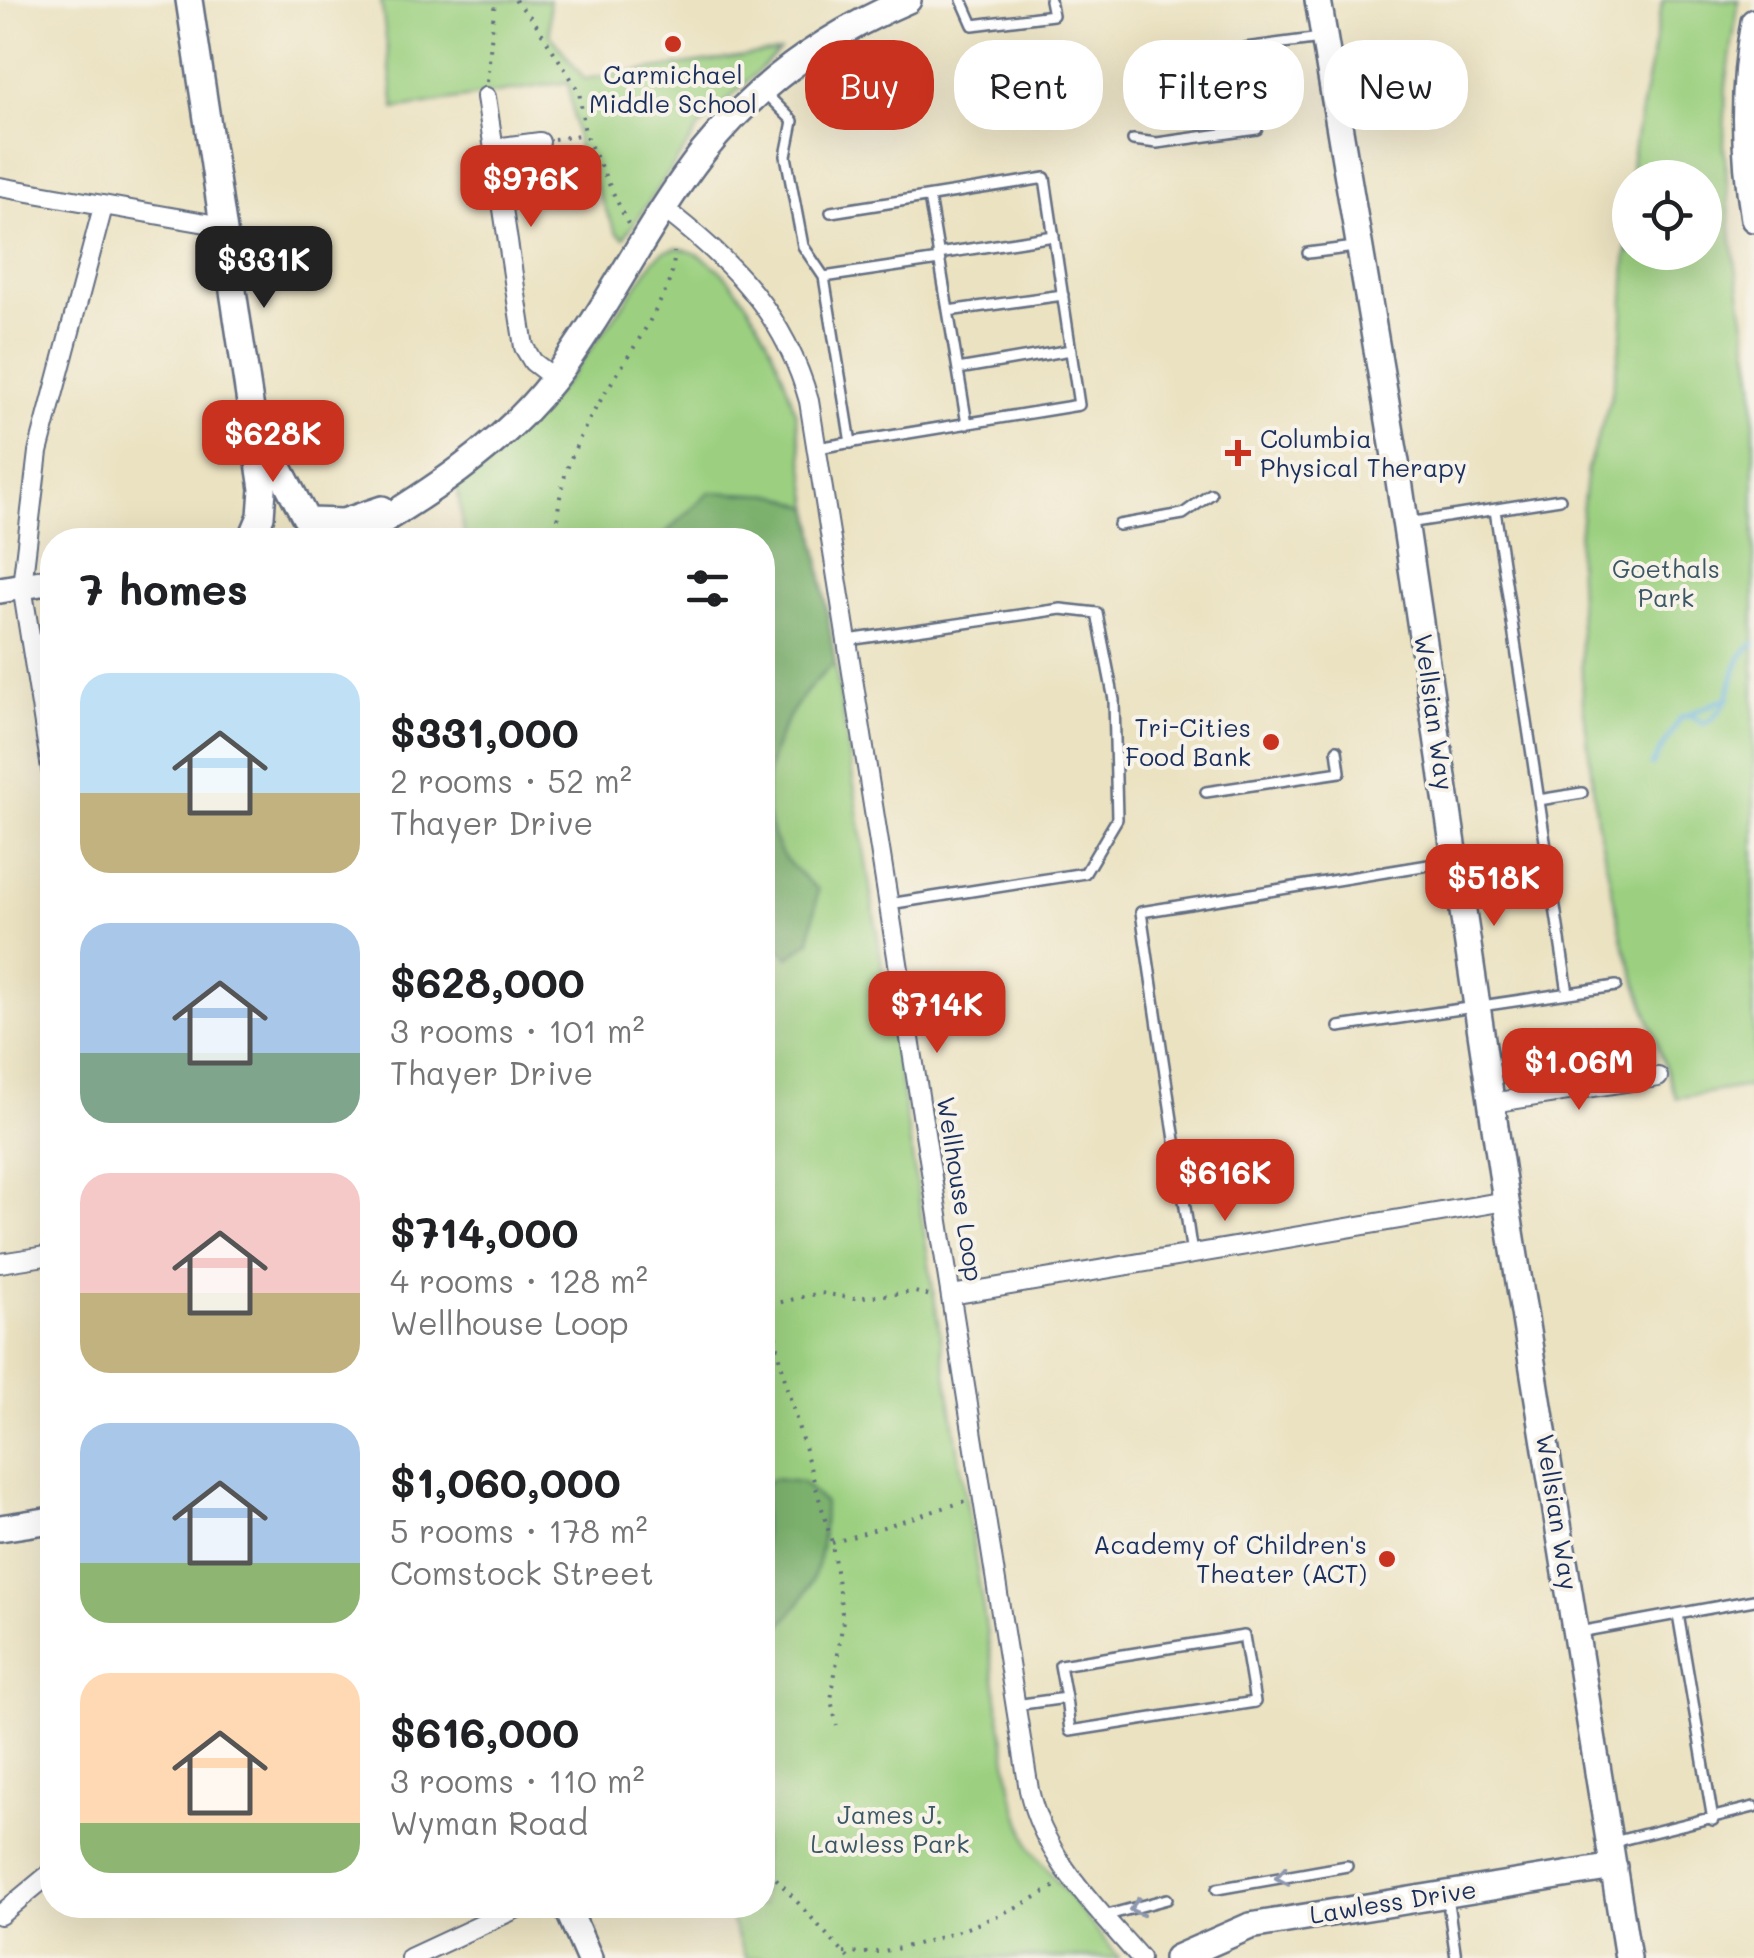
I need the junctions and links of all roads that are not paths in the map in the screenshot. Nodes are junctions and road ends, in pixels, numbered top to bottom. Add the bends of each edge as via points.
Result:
1 (188, 0) edge
2 (908, 0) edge
3 (962, 0) edge
4 (1050, 0) edge
5 (1318, 0) edge
6 (1754, 22) edge
7 (1324, 37) junction
8 (1302, 40) edge
9 (762, 90) junction
10 (486, 97) road end
11 (1251, 130) edge
12 (1132, 140) dead end
13 (540, 142) road end
14 (494, 148) junction
15 (0, 187) edge
16 (929, 196) junction
17 (103, 206) junction
18 (664, 209) junction
19 (831, 212) dead end
20 (1754, 218) edge
21 (223, 226) junction
22 (1054, 236) junction
23 (1360, 246) junction
24 (1308, 253) dead end
25 (939, 257) junction
26 (824, 277) junction
27 (1063, 295) junction
28 (948, 311) junction
29 (1071, 350) junction
30 (958, 369) junction
31 (554, 378) junction
32 (251, 404) junction
33 (967, 424) junction
34 (851, 443) junction
35 (817, 448) junction
36 (461, 466) junction
37 (1211, 494) dead end
38 (1560, 500) dead end
39 (1494, 510) junction
40 (1406, 524) junction
41 (1119, 525) dead end
42 (311, 526) edge
43 (250, 528) edge
44 (255, 528) edge
45 (370, 528) edge
46 (40, 583) edge
47 (11, 588) edge
48 (848, 640) junction
49 (40, 720) edge
50 (1337, 750) dead end
51 (1206, 792) dead end
52 (1582, 793) dead end
53 (1538, 800) junction
54 (1456, 860) junction
55 (889, 904) junction
56 (1616, 986) dead end
57 (1568, 993) junction
58 (1478, 1007) junction
59 (1340, 1027) dead end
60 (1658, 1077) dead end
61 (1492, 1103) junction
62 (1506, 1200) junction
63 (1192, 1254) junction
64 (40, 1257) edge
65 (0, 1264) edge
66 (951, 1296) junction
67 (40, 1522) edge
68 (0, 1528) edge
69 (1754, 1600) edge
70 (1678, 1614) junction
71 (1576, 1632) junction
72 (1066, 1698) junction
73 (1016, 1706) junction
74 (1754, 1807) edge
75 (1713, 1820) junction
76 (1612, 1855) junction
77 (1347, 1866) dead end
78 (40, 1882) edge
79 (1216, 1888) dead end
80 (1446, 1894) junction
81 (1167, 1899) dead end
82 (0, 1915) edge
83 (1104, 1916) junction
84 (496, 1918) edge
85 (572, 1918) edge
86 (410, 1958) edge
87 (589, 1958) edge
88 (1140, 1958) edge
89 (1177, 1958) edge
90 (1456, 1958) edge
91 (1628, 1958) edge

1 - 21 main road
2 - 9 main road via 835,36
3 - 4 lane via 973,25 1053,15
5 - 7 main road, Wellsian Way
6 - 20 main road via 1745,147
7 - 8 lane
7 - 23 main road, Wellsian Way
9 - 18 main road via 703,152
9 - 26 lane via 793,121 786,156 803,246
10 - 14 street
11 - 12 lane via 1157,143
13 - 14 street
14 - 31 street via 524,347
15 - 17 street
16 - 19 lane
16 - 22 lane via 1045,178
16 - 25 lane
17 - 21 street
17 - 47 street via 38,452
18 - 31 main road
18 - 35 street, Wellhouse Loop via 728,260 770,311 801,372
21 - 32 main road
22 - 25 lane
22 - 27 lane
23 - 24 lane
23 - 40 main road, Wellsian Way
25 - 26 lane
25 - 28 lane
26 - 34 lane
27 - 28 lane
27 - 29 lane
28 - 30 lane
29 - 30 lane
29 - 33 lane via 1080,406
30 - 33 lane
31 - 36 main road via 500,436
32 - 42 main road
32 - 43 main road via 262,489
33 - 34 lane
34 - 35 lane
35 - 48 street, Wellhouse Loop
36 - 42 main road via 372,512
36 - 45 main road
37 - 41 lane via 1183,514
38 - 39 lane
39 - 40 lane
39 - 53 lane
40 - 54 main road, Wellsian Way
42 - 44 main road via 276,512
46 - 47 main road
47 - 49 street
48 - 55 street, Wellhouse Loop
48 - 55 lane via 1061,609 1098,613 1114,700 1116,819 1086,872
50 - 51 lane via 1340,772
52 - 53 lane
53 - 57 lane
54 - 58 main road, Wellsian Way
54 - 63 lane via 1140,912
55 - 66 street, Wellhouse Loop
56 - 57 lane
57 - 58 lane
58 - 59 lane
58 - 61 main road, Wellsian Way
60 - 61 street
61 - 62 main road, Wellsian Way
62 - 63 street
62 - 71 main road, Wellsian Way
63 - 66 street
64 - 65 street
66 - 73 street, Wellhouse Loop
67 - 68 main road
69 - 70 lane
70 - 71 lane
70 - 75 lane
71 - 76 main road, Wellsian Way
72 - 72 lane via 1060,1665 1244,1636 1254,1702 1070,1731
72 - 73 lane
73 - 83 street, Wellhouse Loop via 1039,1827
74 - 75 lane
75 - 76 lane
76 - 80 main road, Lawless Drive
76 - 91 main road, Wellsian Way
77 -> 79 lane
78 - 82 street
80 - 89 main road, Lawless Drive via 1250,1926
80 - 90 lane
81 -> 83 lane
83 - 88 street, Wellhouse Loop
84 - 86 street
85 - 87 main road

